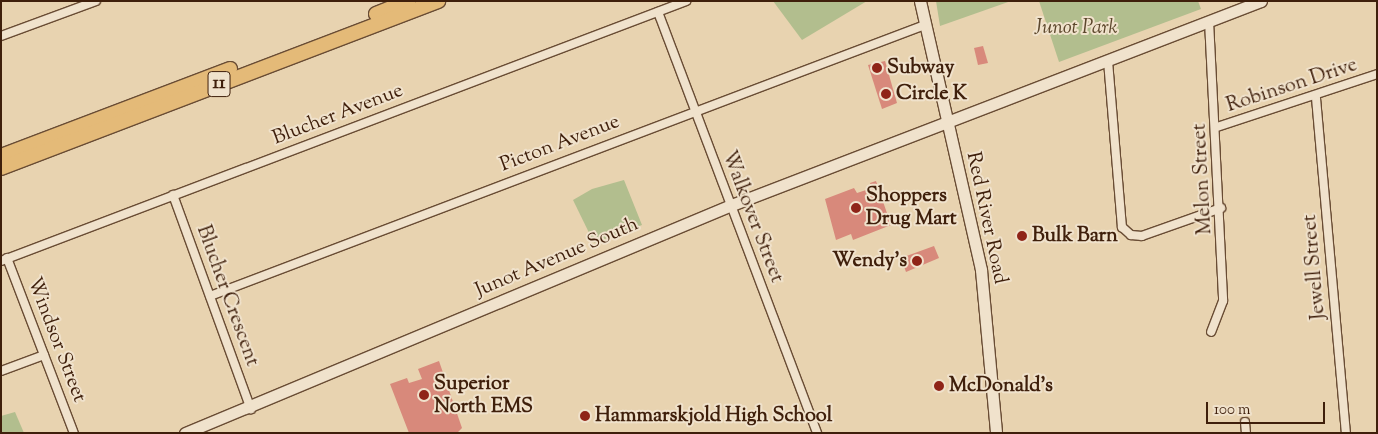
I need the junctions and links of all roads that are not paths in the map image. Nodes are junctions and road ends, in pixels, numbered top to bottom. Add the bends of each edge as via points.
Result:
1 (96, 1) edge
2 (408, 1) edge
3 (438, 1) edge
4 (686, 1) edge
5 (914, 1) edge
6 (920, 1) edge
7 (1261, 1) edge
8 (658, 12) junction
9 (1209, 22) junction
10 (922, 26) junction
11 (1, 36) edge
12 (927, 42) junction
13 (1108, 61) junction
14 (1377, 74) edge
15 (1316, 98) junction
16 (694, 110) junction
17 (947, 125) junction
18 (1218, 127) junction
19 (1, 156) edge
20 (1, 168) edge
21 (172, 195) junction
22 (729, 206) junction
23 (1221, 208) junction
24 (4, 260) edge
25 (210, 296) junction
26 (1211, 332) dead end
27 (44, 355) junction
28 (1, 371) edge
29 (250, 408) junction
30 (1245, 422) dead end
31 (74, 433) edge
32 (185, 433) edge
33 (817, 433) edge
34 (996, 433) edge
35 (1246, 433) edge
36 (1346, 433) edge

1 - 11 street
2 - 19 highway, 11
3 - 20 highway, 11
4 - 8 street, Blucher Avenue
5 - 10 main road
6 - 12 main road
7 - 9 main road, Junot Avenue South
8 - 16 street, Walkover Street
8 - 21 street, Blucher Avenue
9 - 13 main road, Junot Avenue South
9 - 18 street, Melon Street
10 - 12 main road
10 - 16 street, Picton Avenue
12 - 17 main road, Red River Road
13 - 17 main road, Junot Avenue South
13 - 23 street via 1122,227 1131,235 1142,236
14 - 15 street, Robinson Drive
15 - 18 street, Robinson Drive
15 - 36 street, Jewell Street
16 - 22 street, Walkover Street
16 - 25 street, Picton Avenue
17 - 22 main road, Junot Avenue South
17 - 34 main road, Red River Road via 981,270
18 - 23 street, Melon Street
21 - 24 street, Blucher Avenue
21 - 25 street, Blucher Crescent
22 - 29 main road, Junot Avenue South
22 - 33 street, Walkover Street
23 - 26 street, Melon Street via 1223,300
24 - 27 street, Windsor Street
25 - 29 street, Blucher Crescent
27 - 28 street
27 - 31 street, Windsor Street
29 - 32 main road, Junot Avenue South
30 - 35 street

